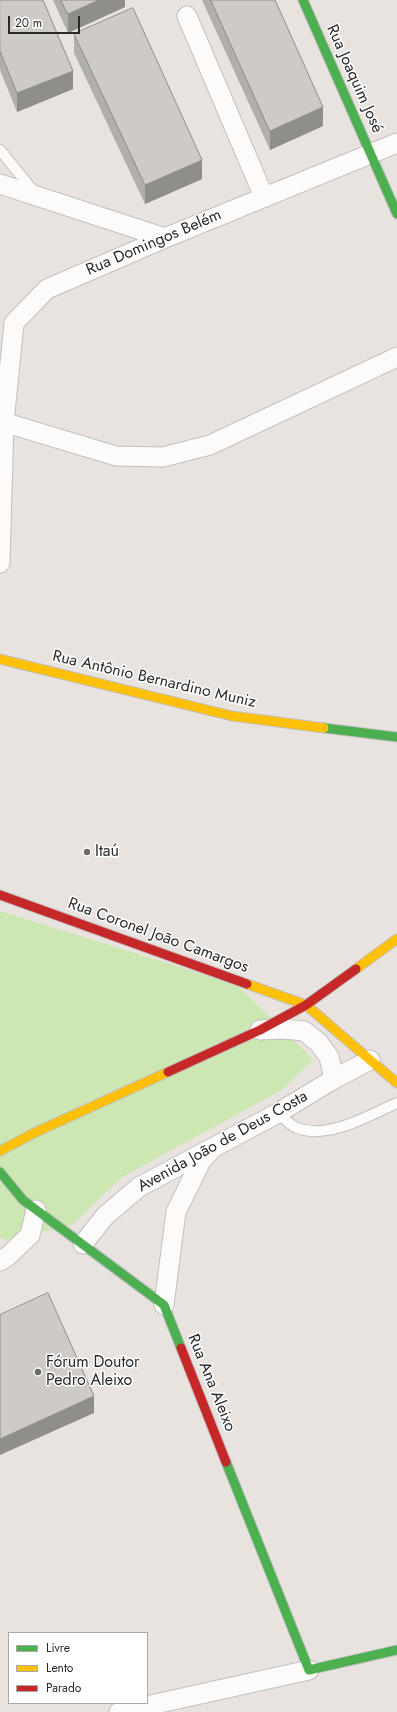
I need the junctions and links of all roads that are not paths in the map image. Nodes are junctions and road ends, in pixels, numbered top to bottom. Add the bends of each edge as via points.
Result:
1 (303, 0) edge
2 (187, 16) dead end
3 (397, 143) edge
4 (0, 150) edge
5 (370, 154) junction
6 (0, 184) edge
7 (38, 196) junction
8 (264, 197) junction
9 (397, 214) edge
10 (165, 238) junction
11 (397, 357) edge
12 (2, 421) edge
13 (0, 563) edge
14 (0, 659) edge
15 (397, 736) edge
16 (0, 895) edge
17 (397, 939) edge
18 (306, 1005) junction
19 (260, 1030) junction
20 (370, 1060) junction
21 (334, 1079) junction
22 (397, 1083) edge
23 (397, 1103) edge
24 (278, 1113) junction
25 (34, 1133) junction
26 (13, 1134) dead end
27 (215, 1146) junction
28 (0, 1151) edge
29 (0, 1172) edge
30 (36, 1210) junction
31 (83, 1244) junction
32 (0, 1261) edge
33 (164, 1305) junction
34 (397, 1650) edge
35 (308, 1670) junction
36 (119, 1712) edge

1 - 5 main road, Rua Joaquim José
2 - 8 street
3 - 5 street, Rua Domingos Belém
4 - 7 lane
5 - 8 street, Rua Domingos Belém
5 - 9 main road, Rua Joaquim José
6 - 7 street
7 - 10 street
8 - 10 street, Rua Domingos Belém
10 - 12 street, Rua Domingos Belém via 47,289 14,323
11 - 12 street via 210,445 163,457 116,456
12 - 13 street, Rua Domingos Belém
14 - 15 main road, Rua Antônio Bernardino Muniz via 232,716
16 - 18 main road, Rua Coronel João Camargos
17 - 18 main road
18 - 19 main road
18 - 20 main road
19 - 21 street via 283,1029 304,1032 318,1043 329,1057
19 - 25 main road
20 - 21 street, Avenida João de Deus Costa
20 - 22 main road
21 - 24 street, Avenida João de Deus Costa
23 - 24 lane via 345,1126 317,1132 296,1128
24 - 27 street, Avenida João de Deus Costa
25 - 26 main road
25 - 28 main road
27 - 31 street, Avenida João de Deus Costa via 138,1187 105,1216
27 - 33 street via 201,1161 176,1212
29 - 30 main road via 23,1200
30 - 31 main road
30 - 32 street via 30,1235
31 - 33 main road
33 - 35 main road, Rua Ana Aleixo
34 - 35 main road
35 - 36 street

